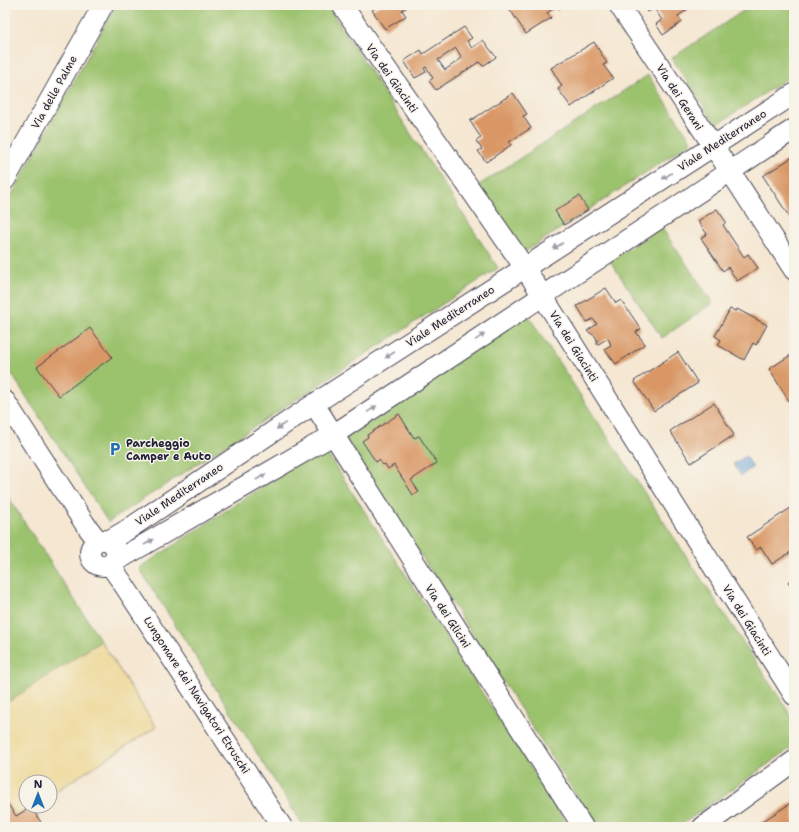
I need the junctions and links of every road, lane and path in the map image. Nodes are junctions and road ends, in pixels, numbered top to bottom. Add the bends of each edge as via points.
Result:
1 (103, 5) edge
2 (342, 5) edge
3 (620, 5) edge
4 (794, 94) edge
5 (794, 129) edge
6 (713, 146) junction
7 (730, 171) junction
8 (5, 180) edge
9 (525, 268) junction
10 (794, 270) edge
11 (542, 296) junction
12 (5, 401) edge
13 (314, 404) junction
14 (333, 435) junction
15 (103, 541) junction
16 (112, 562) junction
17 (794, 695) edge
18 (794, 760) edge
19 (707, 826) edge
20 (282, 827) edge
21 (583, 827) edge

1 - 8 street, Via delle Palme
2 - 9 street, Via dei Giacinti
3 - 6 street, Via dei Gerani
4 - 6 street, Viale Mediterraneo
5 - 7 street, Viale Mediterraneo
6 - 7 street, Via dei Gerani
6 -> 9 street, Viale Mediterraneo
7 - 10 street, Via dei Gerani
7 - 11 street, Viale Mediterraneo
9 - 11 street, Via dei Giacinti
9 -> 13 street, Viale Mediterraneo
14 -> 11 street, Viale Mediterraneo
11 - 17 street, Via dei Giacinti
12 - 15 street via 85,524
13 - 14 street, Via dei Glicini
13 -> 15 street, Viale Mediterraneo via 127,530
16 -> 14 street, Viale Mediterraneo
14 - 21 street, Via dei Glicini
15 - 16 street, Lungomare dei Navigatori Etruschi via 114,547 116,554
16 - 20 street, Lungomare dei Navigatori Etruschi via 122,582
18 - 19 street

